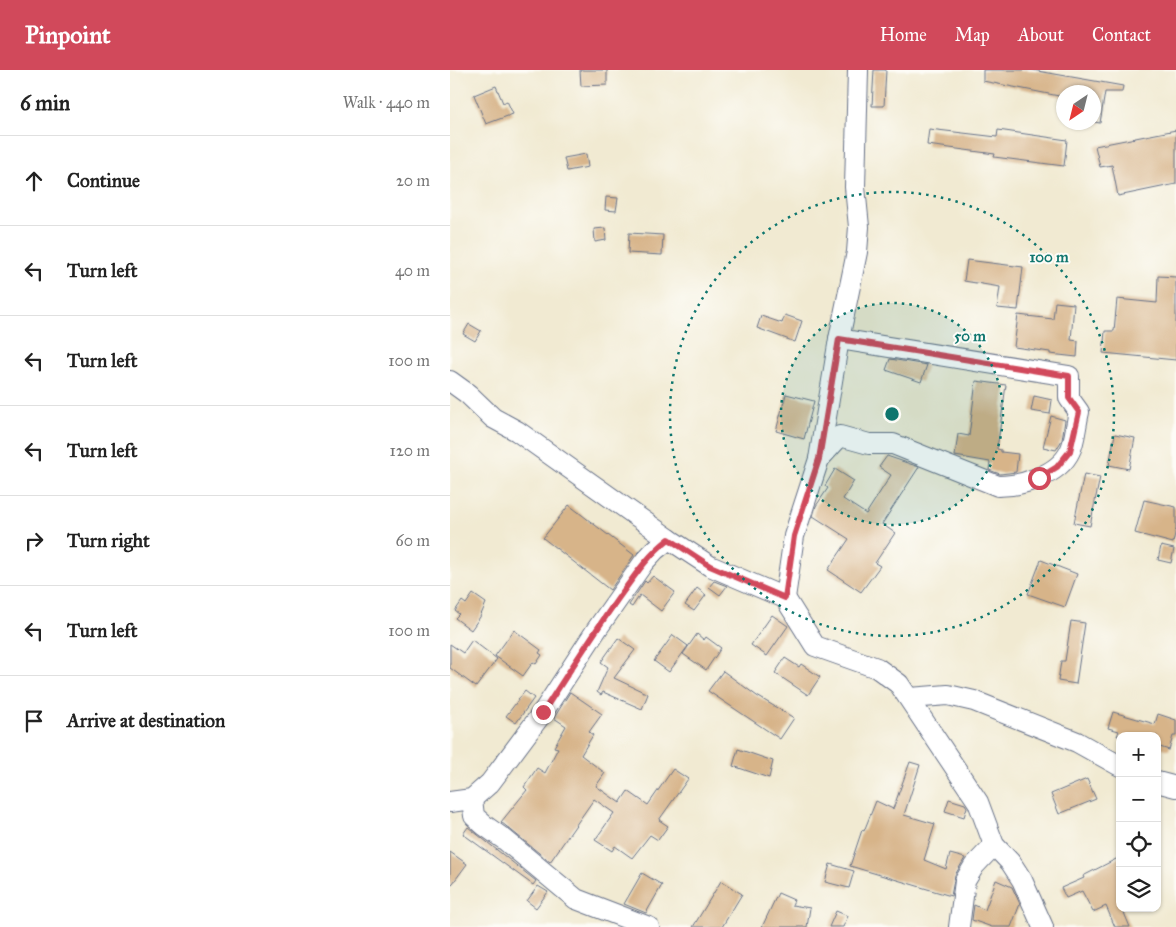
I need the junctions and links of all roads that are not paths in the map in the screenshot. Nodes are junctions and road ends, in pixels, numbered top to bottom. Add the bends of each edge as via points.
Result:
1 (858, 70) edge
2 (839, 339) junction
3 (450, 381) edge
4 (819, 459) junction
5 (669, 539) junction
6 (785, 598) junction
7 (910, 698) junction
8 (1116, 764) edge
9 (1161, 783) edge
10 (1176, 787) edge
11 (472, 799) junction
12 (450, 802) edge
13 (994, 845) junction
14 (649, 927) edge
15 (959, 927) edge
16 (1044, 927) edge

1 - 2 street via 855,187 859,227
2 - 4 street
2 - 4 street via 1069,376 1069,398 1079,412 1070,451 1057,467 1039,478 1013,486 998,486 893,444 869,444 840,436
3 - 5 street via 493,418 517,431
4 - 6 street via 794,536
5 - 6 street via 710,566
5 - 11 street via 644,562 543,712 490,783
6 - 7 street via 815,646 877,668 899,684
7 - 8 street via 948,695 974,701 1077,742
7 - 13 street via 978,802
9 - 10 street
11 - 12 street
11 - 14 street via 474,816 576,899
13 - 15 street via 965,881
13 - 16 street via 1022,880

